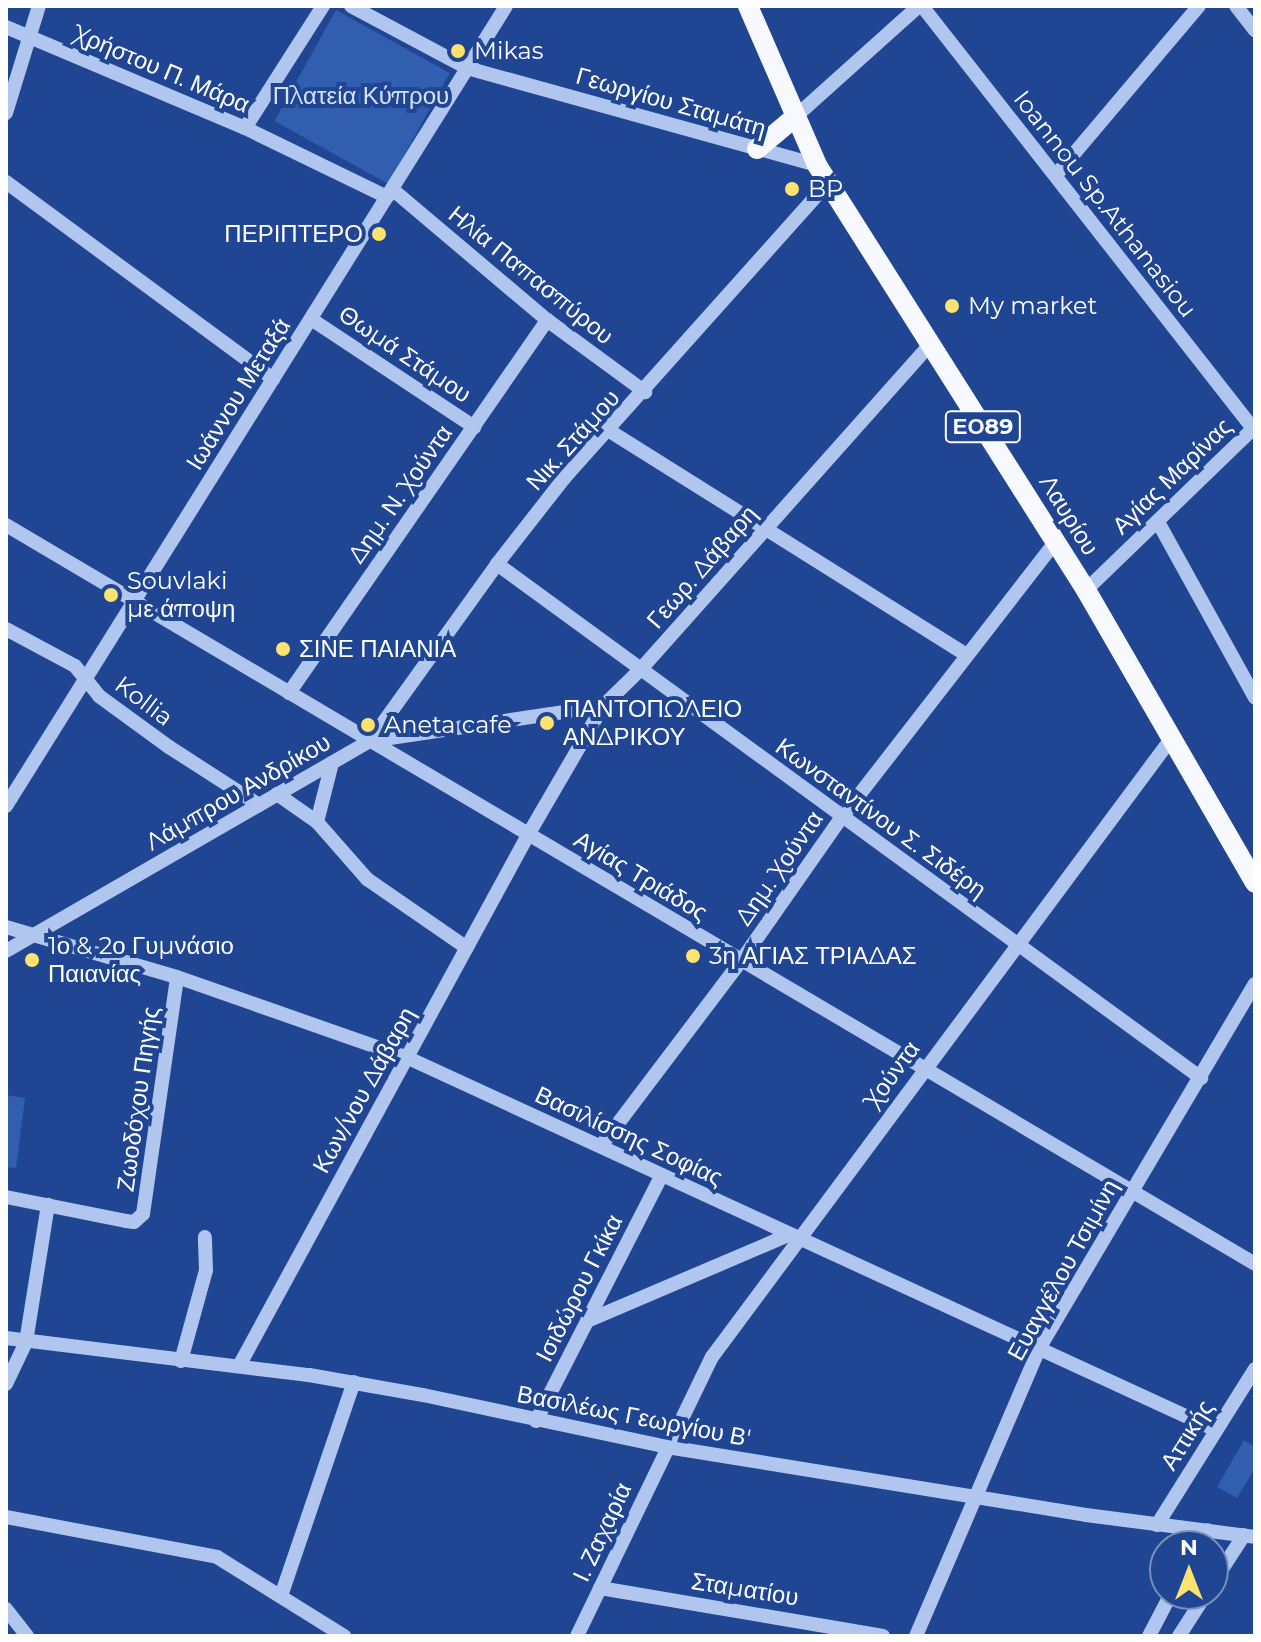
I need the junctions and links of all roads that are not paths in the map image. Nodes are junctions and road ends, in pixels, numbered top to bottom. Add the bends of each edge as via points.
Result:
1 (39, 6) edge
2 (323, 6) edge
3 (351, 6) edge
4 (506, 6) edge
5 (748, 6) edge
6 (920, 6) edge
7 (1199, 6) edge
8 (1236, 6) edge
9 (6, 27) edge
10 (1255, 30) edge
11 (30, 37) junction
12 (467, 68) junction
13 (6, 113) edge
14 (794, 118) junction
15 (245, 128) junction
16 (757, 149) junction
17 (823, 174) junction
18 (1056, 175) junction
19 (6, 182) edge
20 (389, 193) junction
21 (311, 319) junction
22 (547, 320) junction
23 (931, 343) junction
24 (273, 379) junction
25 (645, 392) junction
26 (474, 427) junction
27 (1254, 429) edge
28 (608, 430) junction
29 (1158, 522) junction
30 (6, 525) edge
31 (764, 530) junction
32 (1055, 542) junction
33 (497, 564) junction
34 (1086, 590) junction
35 (134, 601) junction
36 (6, 629) edge
37 (965, 654) junction
38 (641, 669) junction
39 (86, 679) junction
40 (289, 693) junction
41 (1255, 698) edge
42 (603, 706) junction
43 (1171, 739) junction
44 (370, 741) junction
45 (332, 763) junction
46 (277, 794) junction
47 (259, 805) junction
48 (6, 806) edge
49 (842, 817) junction
50 (317, 822) junction
51 (528, 835) junction
52 (1255, 883) edge
53 (6, 927) edge
54 (33, 934) junction
55 (1017, 944) junction
56 (467, 948) junction
57 (6, 951) edge
58 (741, 961) junction
59 (177, 977) junction
60 (1255, 984) edge
61 (406, 1057) junction
62 (923, 1069) junction
63 (1201, 1078) junction
64 (601, 1146) junction
65 (662, 1175) junction
66 (1132, 1192) junction
67 (6, 1197) edge
68 (48, 1205) junction
69 (205, 1237) dead end
70 (794, 1237) junction
71 (1255, 1264) edge
72 (587, 1321) junction
73 (6, 1338) edge
74 (26, 1342) junction
75 (1040, 1347) junction
76 (181, 1361) junction
77 (239, 1366) junction
78 (1255, 1369) edge
79 (354, 1382) junction
80 (6, 1384) edge
81 (536, 1421) junction
82 (1216, 1430) junction
83 (667, 1447) junction
84 (978, 1497) junction
85 (6, 1517) edge
86 (1157, 1525) junction
87 (1208, 1530) edge
88 (1229, 1533) edge
89 (1249, 1536) edge
90 (1229, 1562) edge
91 (600, 1588) junction
92 (281, 1596) junction
93 (6, 1609) edge
94 (1163, 1610) edge
95 (1196, 1610) edge
96 (27, 1636) edge
97 (344, 1636) edge
98 (577, 1636) edge
99 (883, 1636) edge
100 (916, 1636) edge
101 (1149, 1636) edge
102 (1179, 1636) edge

1 - 11 street
2 - 15 street
3 - 12 street, Γεωργίου Σταμάτη
4 - 12 street, Ιωάννου Μεταξά
5 - 14 main road, Λαυρίου / ΕΟ89
6 - 14 street
6 - 18 street, Ioannou Sp.Athanasiou
7 - 18 street
8 - 10 street
9 - 11 street, Χρήστου Π. Μάρα
11 - 13 street
11 - 15 street, Χρήστου Π. Μάρα
12 - 16 street, Γεωργίου Σταμάτη
12 - 20 street, Ιωάννου Μεταξά
14 - 16 main road
14 - 17 main road, Λαυρίου / ΕΟ89
15 - 20 street, Χρήστου Π. Μάρα
16 - 17 street, Γεωργίου Σταμάτη
17 - 23 main road, Λαυρίου / ΕΟ89
17 - 25 street, Νικ. Στάμου
18 - 27 street, Ioannou Sp.Athanasiou
19 - 24 street
20 - 21 street, Ιωάννου Μεταξά
20 - 22 street, Ηλία Παπασπύρου
21 - 24 street, Ιωάννου Μεταξά
21 - 26 street, Θωμά Στάμου
22 - 25 street, Ηλία Παπασπύρου
22 - 26 street, Δημ. Ν. Χούντα
23 - 31 street, Γεωρ. Δάβαρη
23 - 32 main road, Λαυρίου / ΕΟ89
24 - 35 street, Ιωάννου Μεταξά
25 - 28 street, Νικ. Στάμου
26 - 40 street, Δημ. Ν. Χούντα
27 - 29 street, Αγίας Μαρίνας
28 - 31 street
28 - 33 street, Νικ. Στάμου
29 - 34 street, Αγίας Μαρίνας
29 - 41 street
30 - 35 street, Αγίας Τριάδος
31 - 37 street
31 - 38 street, Γεωρ. Δάβαρη
32 - 34 main road, Λαυρίου / ΕΟ89
32 - 37 street, Δημ. Χούντα
33 - 38 street, Κωνσταντίνου Σ. Σιδέρη
33 - 44 street, Νικ. Στάμου
34 - 43 main road, Λαυρίου / ΕΟ89
35 - 39 street, Ιωάννου Μεταξά
35 - 40 street, Αγίας Τριάδος
36 - 39 street, Kollia via 75,666
37 - 49 street, Δημ. Χούντα
38 - 42 street, Γεωρ. Δάβαρη
38 - 49 street, Κωνσταντίνου Σ. Σιδέρη
39 - 47 street, Kollia via 99,696 169,747
39 - 48 street, Ιωάννου Μεταξά
40 - 44 street, Αγίας Τριάδος
42 - 44 street, Λάμπρου Ανδρίκου
42 - 51 street, Γεωρ. Δάβαρη
43 - 52 main road, Λαυρίου / ΕΟ89
43 - 55 street, Χούντα
44 - 45 street, Λάμπρου Ανδρίκου
44 - 51 street, Αγίας Τριάδος
45 - 46 street, Λάμπρου Ανδρίκου
45 - 50 street
46 - 47 street, Λάμπρου Ανδρίκου
46 - 50 street
47 - 54 street, Λάμπρου Ανδρίκου
49 - 55 street, Κωνσταντίνου Σ. Σιδέρη
49 - 58 street, Δημ. Χούντα
50 - 56 street via 367,879
51 - 56 street, Κων/νου Δάβαρη
51 - 58 street, Αγίας Τριάδος
53 - 54 street, Βασιλίσσης Σοφίας
54 - 57 street, Λάμπρου Ανδρίκου
54 - 59 street, Βασιλίσσης Σοφίας
55 - 62 street, Χούντα
55 - 63 street, Κωνσταντίνου Σ. Σιδέρη
56 - 61 street, Κων/νου Δάβαρη
58 - 62 street, Αγίας Τριάδος
58 - 64 street, Δημ. Χούντα
59 - 61 street, Βασιλίσσης Σοφίας
59 - 68 street, Ζωοδόχου Πηγής via 145,1208 134,1222
60 - 63 street, Ευαγγέλου Τσιμίνη
61 - 64 street, Βασιλίσσης Σοφίας
61 - 77 street, Κων/νου Δάβαρη
62 - 66 street, Αγίας Τριάδος
62 - 70 street, Χούντα
63 - 66 street, Ευαγγέλου Τσιμίνη
64 - 65 street, Βασιλίσσης Σοφίας
65 - 70 street, Βασιλίσσης Σοφίας
65 - 72 street, Ισιδώρου Γκίκα
66 - 71 street, Αγίας Τριάδος
66 - 75 street, Ευαγγέλου Τσιμίνη
67 - 68 street
68 - 74 street
69 - 76 street via 206,1270
70 - 72 street
70 - 75 street, Βασιλίσσης Σοφίας
70 - 83 street, Χούντα via 712,1357
72 - 81 street, Ισιδώρου Γκίκα
73 - 74 street, Βασιλέως Γεωργίου Β'
74 - 76 street, Βασιλέως Γεωργίου Β'
74 - 80 street
75 - 82 street, Βασιλίσσης Σοφίας
75 - 84 street, Ευαγγέλου Τσιμίνη
76 - 77 street, Βασιλέως Γεωργίου Β'
77 - 79 street, Βασιλέως Γεωργίου Β'
78 - 82 street, Αττικής
79 - 81 street, Βασιλέως Γεωργίου Β'
79 - 92 street
81 - 83 street, Βασιλέως Γεωργίου Β'
82 - 86 street, Αττικής
83 - 84 street, Βασιλέως Γεωργίου Β'
83 - 91 street, Ι. Ζαχαρία
84 - 86 street, Βασιλέως Γεωργίου Β'
84 - 100 street, Ευαγγέλου Τσιμίνη
85 - 92 street via 217,1557
86 - 87 street, Βασιλέως Γεωργίου Β'
88 - 89 street, Βασιλέως Γεωργίου Β'
89 - 90 street
91 - 98 street, Ι. Ζαχαρία
91 - 99 street, Σταματίου
92 - 97 street
93 - 96 street
94 - 101 street
95 - 102 street

